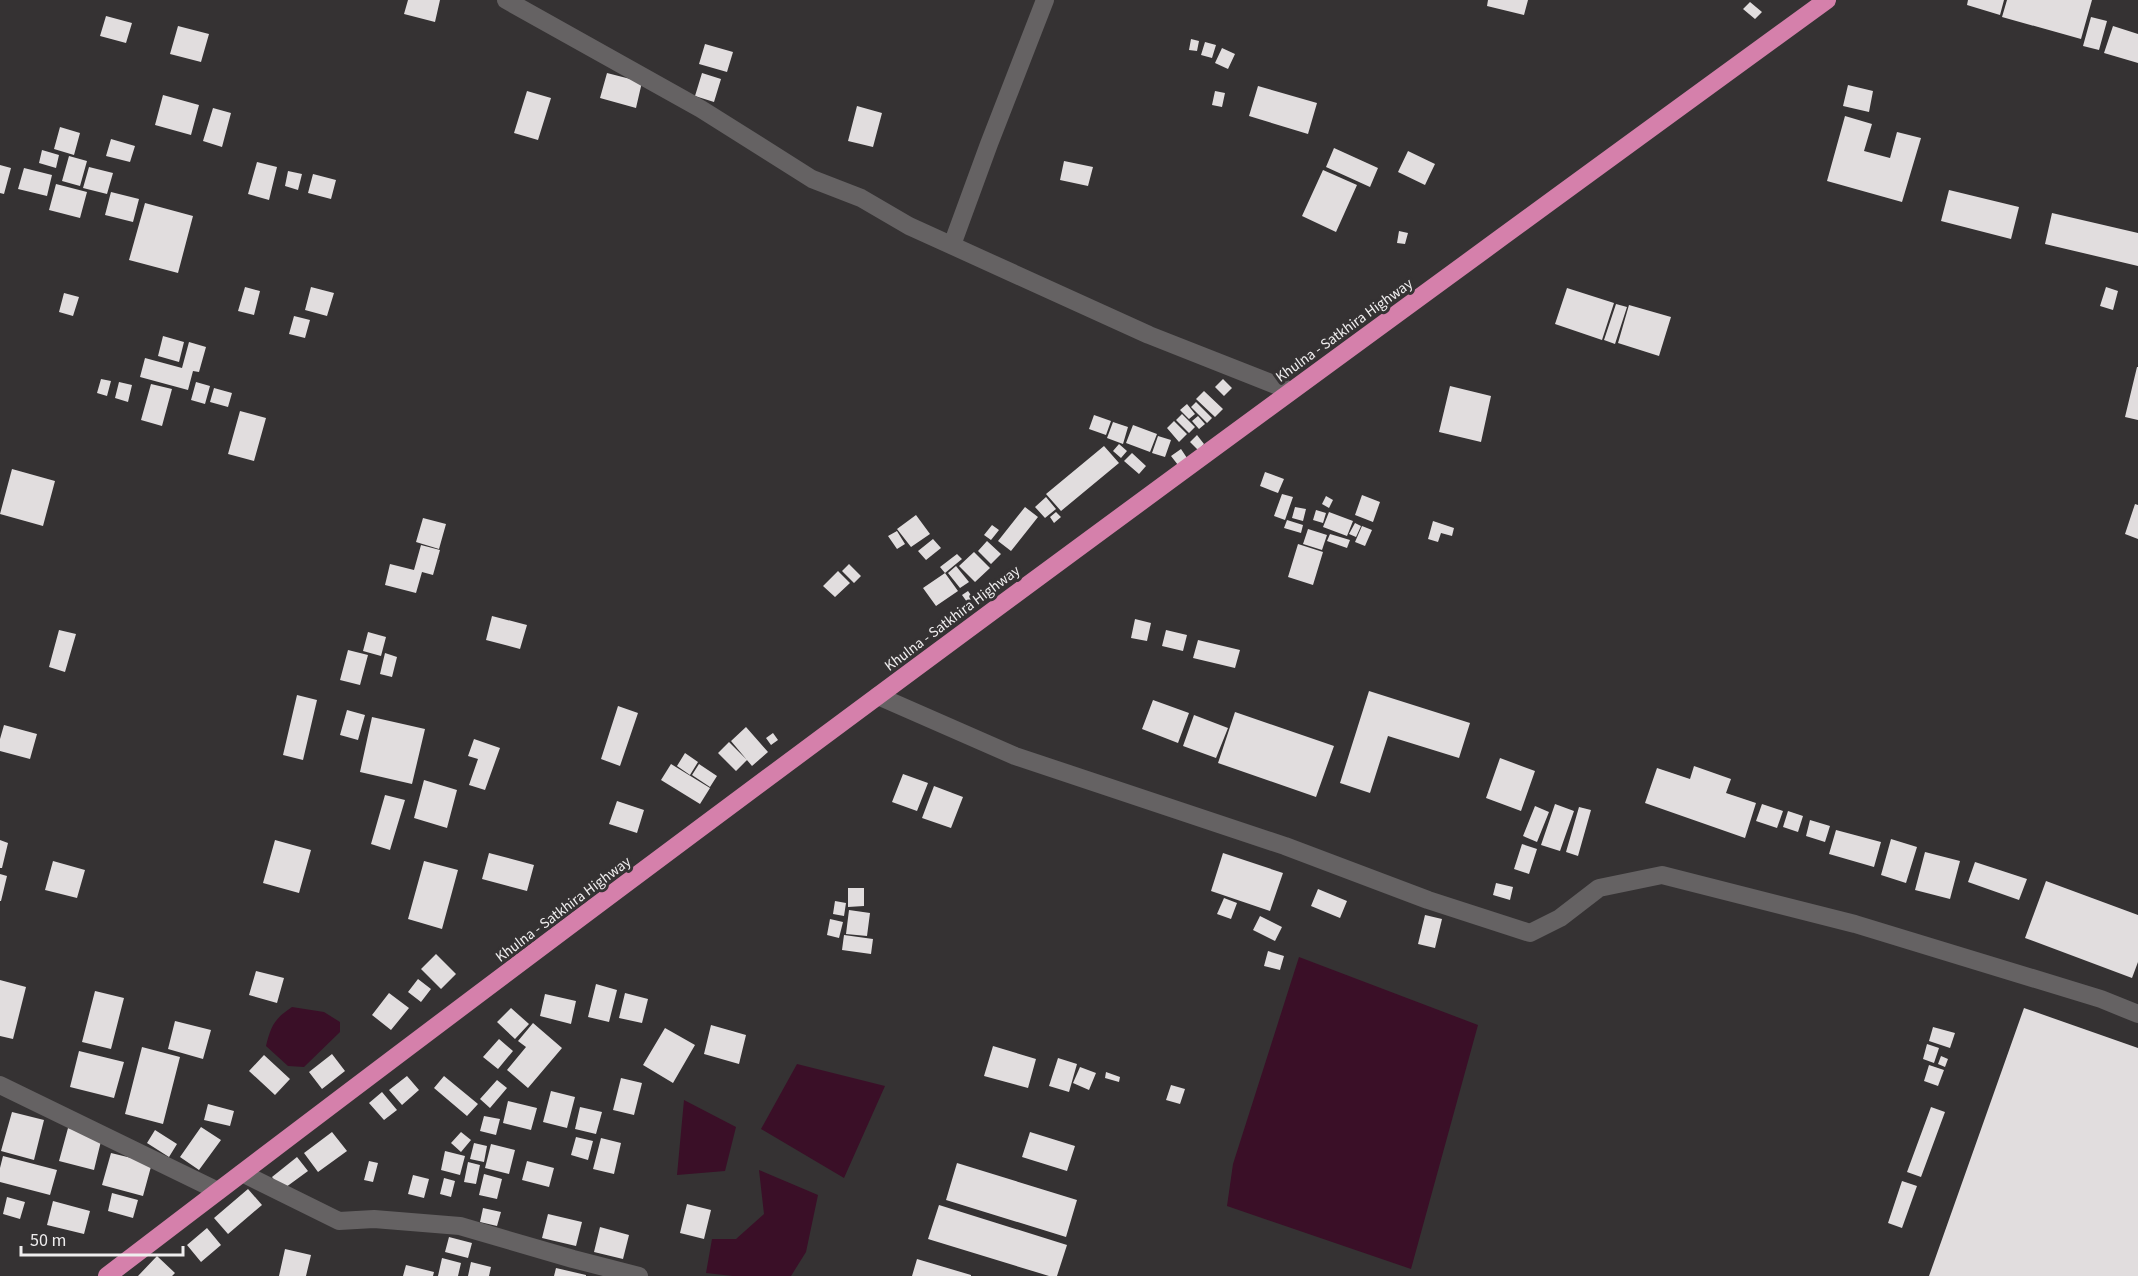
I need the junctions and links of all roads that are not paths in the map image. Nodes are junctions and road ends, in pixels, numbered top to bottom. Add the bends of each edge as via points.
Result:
1 (506, 0) edge
2 (1046, 0) edge
3 (1827, 0) edge
4 (952, 245) junction
5 (1291, 391) junction
6 (879, 696) junction
7 (2138, 1014) edge
8 (0, 1085) edge
9 (242, 1173) junction
10 (218, 1191) junction
11 (107, 1276) edge
12 (639, 1276) edge

1 - 4 street via 701,109 812,178 861,198
2 - 4 street
3 - 5 highway, Khulna - Satkhira Highway
4 - 5 street via 1149,335
5 - 6 highway, Khulna - Satkhira Highway
6 - 7 street via 1015,756 1530,933 1560,918 1599,888 1662,875 1855,924 2101,999
6 - 9 highway, Khulna - Satkhira Highway
8 - 10 street
9 - 10 highway, Khulna - Satkhira Highway
9 - 12 street via 339,1221 374,1219 460,1226
10 - 11 highway, Khulna - Satkhira Highway

